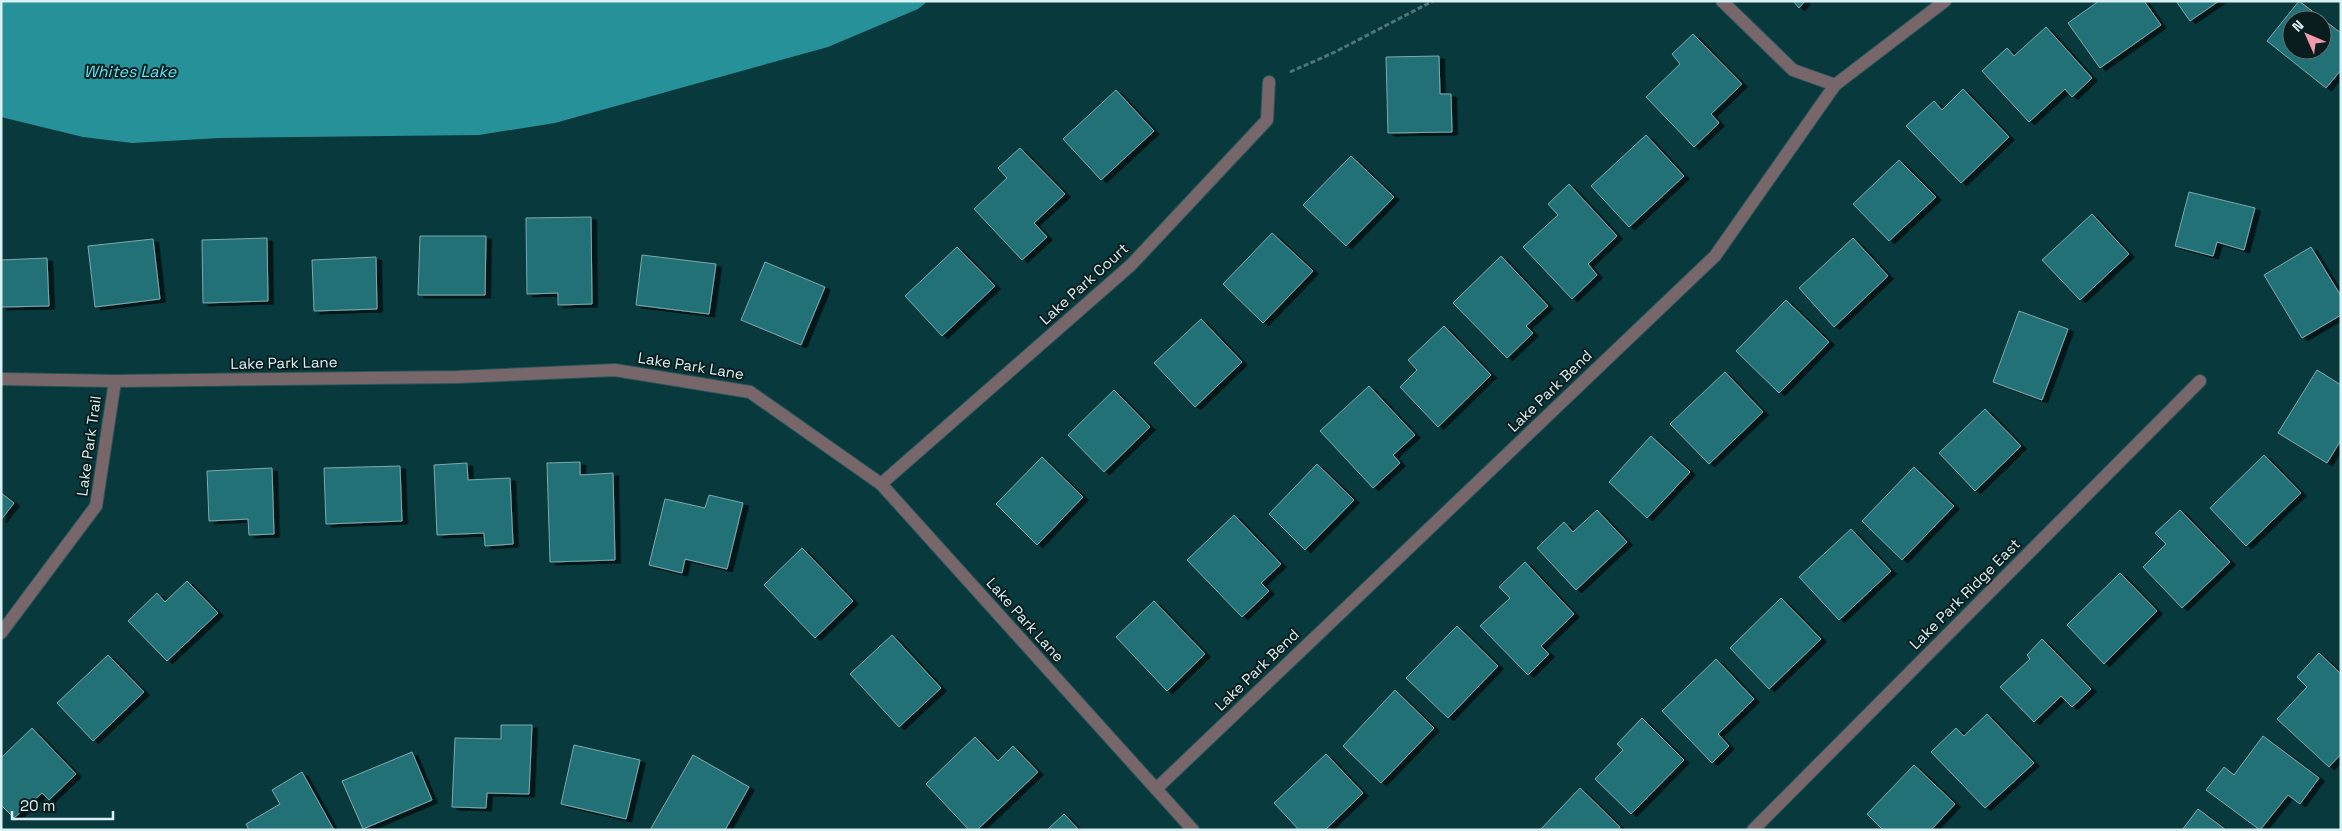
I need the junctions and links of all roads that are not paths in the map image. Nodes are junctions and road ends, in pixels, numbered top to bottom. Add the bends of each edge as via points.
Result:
1 (1722, 1) edge
2 (1946, 1) edge
3 (1269, 82) road end
4 (1835, 85) junction
5 (1, 379) edge
6 (115, 381) junction
7 (2200, 381) dead end
8 (881, 484) junction
9 (1, 633) edge
10 (1156, 789) junction
11 (1193, 830) edge
12 (1753, 830) edge

1 - 4 street via 1793,70
2 - 4 street, Lake Park Bend
3 - 8 street, Lake Park Court via 1268,120 1131,265
4 - 10 street, Lake Park Bend via 1715,256
5 - 6 street, Lake Park Lane
6 - 8 street, Lake Park Lane via 457,376 615,370 750,392
6 - 9 street, Lake Park Trail via 96,506
7 - 12 street, Lake Park Ridge East
8 - 10 street, Lake Park Lane
10 - 11 street, Lake Park Lane

